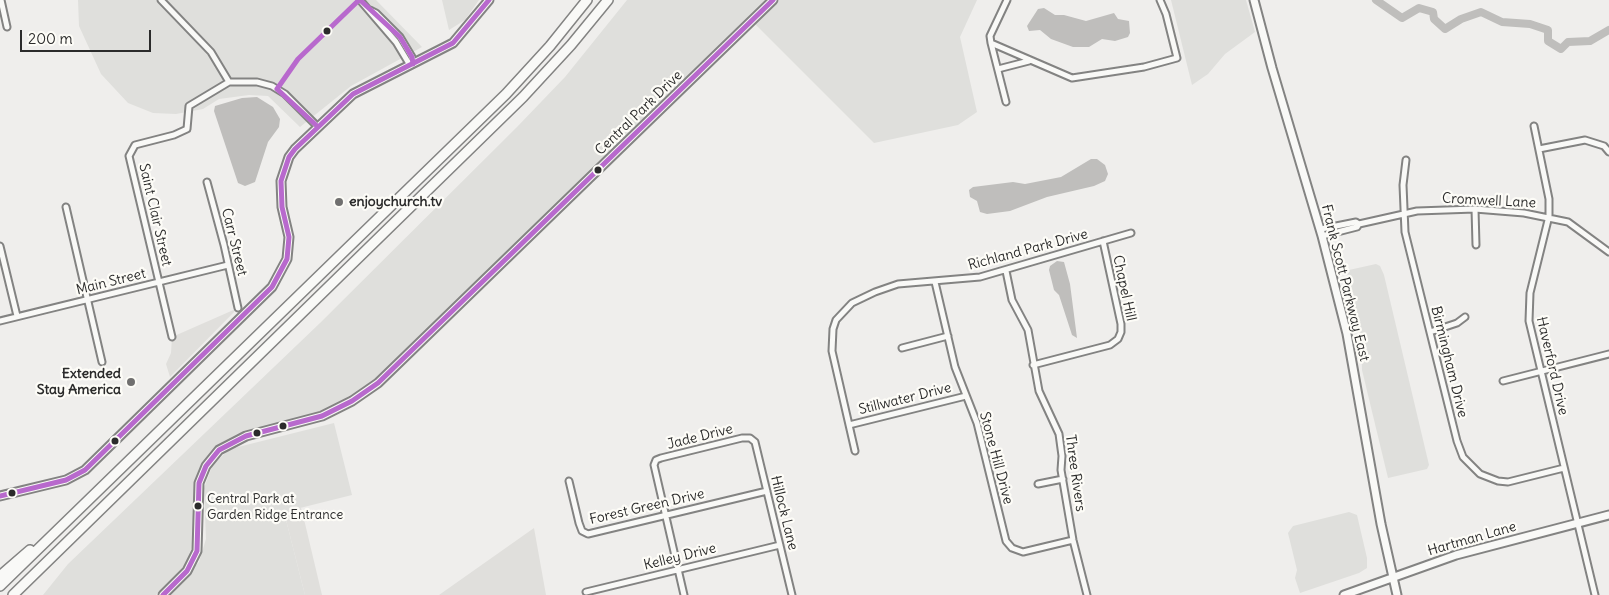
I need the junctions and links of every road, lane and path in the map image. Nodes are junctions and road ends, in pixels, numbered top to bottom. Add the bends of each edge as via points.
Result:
1 (1, 0) edge
2 (161, 0) edge
3 (360, 0) edge
4 (489, 0) edge
5 (587, 0) edge
6 (608, 0) edge
7 (773, 0) edge
8 (1007, 0) edge
9 (1160, 0) edge
10 (1254, 0) edge
11 (7, 27) dead end
12 (991, 43) junction
13 (1029, 60) junction
14 (412, 64) junction
15 (998, 69) junction
16 (229, 82) junction
17 (1006, 102) dead end
18 (317, 126) junction
19 (1534, 126) dead end
20 (1540, 149) junction
21 (1609, 152) edge
22 (1406, 160) dead end
23 (207, 182) dead end
24 (66, 207) dead end
25 (1475, 209) junction
26 (1403, 214) junction
27 (1549, 216) junction
28 (1321, 232) junction
29 (1131, 233) dead end
30 (1102, 241) junction
31 (1476, 245) dead end
32 (0, 246) edge
33 (1609, 252) edge
34 (228, 265) junction
35 (1006, 271) junction
36 (159, 282) junction
37 (935, 282) junction
38 (87, 300) junction
39 (238, 308) dead end
40 (17, 316) junction
41 (1465, 317) dead end
42 (0, 320) edge
43 (1430, 332) junction
44 (948, 336) junction
45 (172, 337) dead end
46 (902, 348) dead end
47 (1609, 354) edge
48 (102, 362) dead end
49 (1033, 365) junction
50 (1541, 371) junction
51 (1503, 381) dead end
52 (966, 396) junction
53 (849, 425) junction
54 (750, 438) joint
55 (855, 452) dead end
56 (1564, 468) junction
57 (1063, 479) junction
58 (569, 481) dead end
59 (1038, 484) dead end
60 (768, 491) junction
61 (0, 496) edge
62 (1609, 515) edge
63 (664, 516) junction
64 (1577, 523) junction
65 (55, 533) junction
66 (1073, 540) junction
67 (780, 545) junction
68 (678, 569) junction
69 (0, 576) edge
70 (1392, 576) junction
71 (0, 586) edge
72 (586, 592) dead end
73 (12, 595) edge
74 (163, 595) edge
75 (684, 595) edge
76 (792, 595) edge
77 (1087, 595) edge
78 (1344, 595) edge
79 (1397, 595) edge
80 (1595, 595) edge

1 - 11 street
2 - 16 street via 211,52
3 - 14 street via 400,37
4 - 14 street via 458,39 445,49
5 - 65 highway via 506,94
6 - 73 highway via 523,97
7 - 74 street, Central Park Drive via 378,383 322,416 246,436 218,450 199,483 197,550 187,571
8 - 12 street via 990,36
9 - 13 street via 1177,58 1144,67 1072,78
10 - 28 street, Frank Scott Parkway East
12 - 13 street
12 - 15 street
13 - 15 street
14 - 18 street via 353,94
15 - 17 street
16 - 18 street via 257,82 277,89
16 - 36 street, Saint Clair Street via 189,106 186,129 136,145 129,156
18 - 61 street via 295,149 284,169 281,194 289,247 283,270 272,287 86,470 66,480
19 - 20 street, Haverford Drive
20 - 21 street via 1585,140 1604,146
20 - 27 street, Haverford Drive
22 - 26 street, Birmingham Drive
23 - 34 street, Carr Street
24 - 38 street
25 - 26 street, Cromwell Lane
25 - 27 street, Cromwell Lane
25 - 31 street
26 - 28 street, Cromwell Lane via 1357,227
26 - 43 street, Birmingham Drive
27 - 33 street, Cromwell Lane via 1571,223
27 - 50 street, Haverford Drive via 1528,302 1529,321
28 - 70 street, Frank Scott Parkway East via 1347,334
29 - 30 street, Richland Park Drive
30 - 35 street, Richland Park Drive
30 - 49 street, Chapel Hill via 1121,324 1118,339 1110,345
32 - 40 street
34 - 36 street, Main Street
34 - 39 street, Carr Street
35 - 37 street, Richland Park Drive
35 - 49 street, Three Rivers via 1012,300 1028,330
36 - 38 street, Main Street
36 - 45 street, Saint Clair Street
37 - 44 street, Stone Hill Drive
37 - 53 street, Richland Park Drive via 910,282 875,292 852,303 836,320 832,352
38 - 40 street, Main Street
38 - 48 street
40 - 42 street, Main Street
41 - 43 street
43 - 56 street, Birmingham Drive via 1456,441 1468,464 1488,478 1508,482
44 - 46 street
44 - 52 street, Stone Hill Drive
47 - 50 street
49 - 57 street, Three Rivers via 1039,391 1059,434
50 - 51 street
50 - 56 street, Haverford Drive
52 - 53 street, Stillwater Drive
52 - 66 street, Stone Hill Drive via 977,423 1006,542 1023,552
53 - 55 street, Richland Park Drive
54 - 60 street, Hillock Lane via 755,442
54 - 63 street, Jade Drive via 656,460 654,472
56 - 64 street, Haverford Drive
57 - 59 street
57 - 66 street, Three Rivers
58 - 63 street, Forest Green Drive via 579,523 582,531 588,534
60 - 63 street, Forest Green Drive
60 - 67 street, Hillock Lane
62 - 64 street, Hartman Lane
63 - 68 street
64 - 70 street, Hartman Lane via 1456,555
64 - 80 street, Haverford Drive
65 - 69 highway
65 - 71 highway
66 - 77 street, Three Rivers
67 - 68 street, Kelley Drive
67 - 76 street, Hillock Lane
68 - 72 street, Kelley Drive
68 - 75 street
70 - 78 street, Hartman Lane
70 - 79 street, Frank Scott Parkway East

